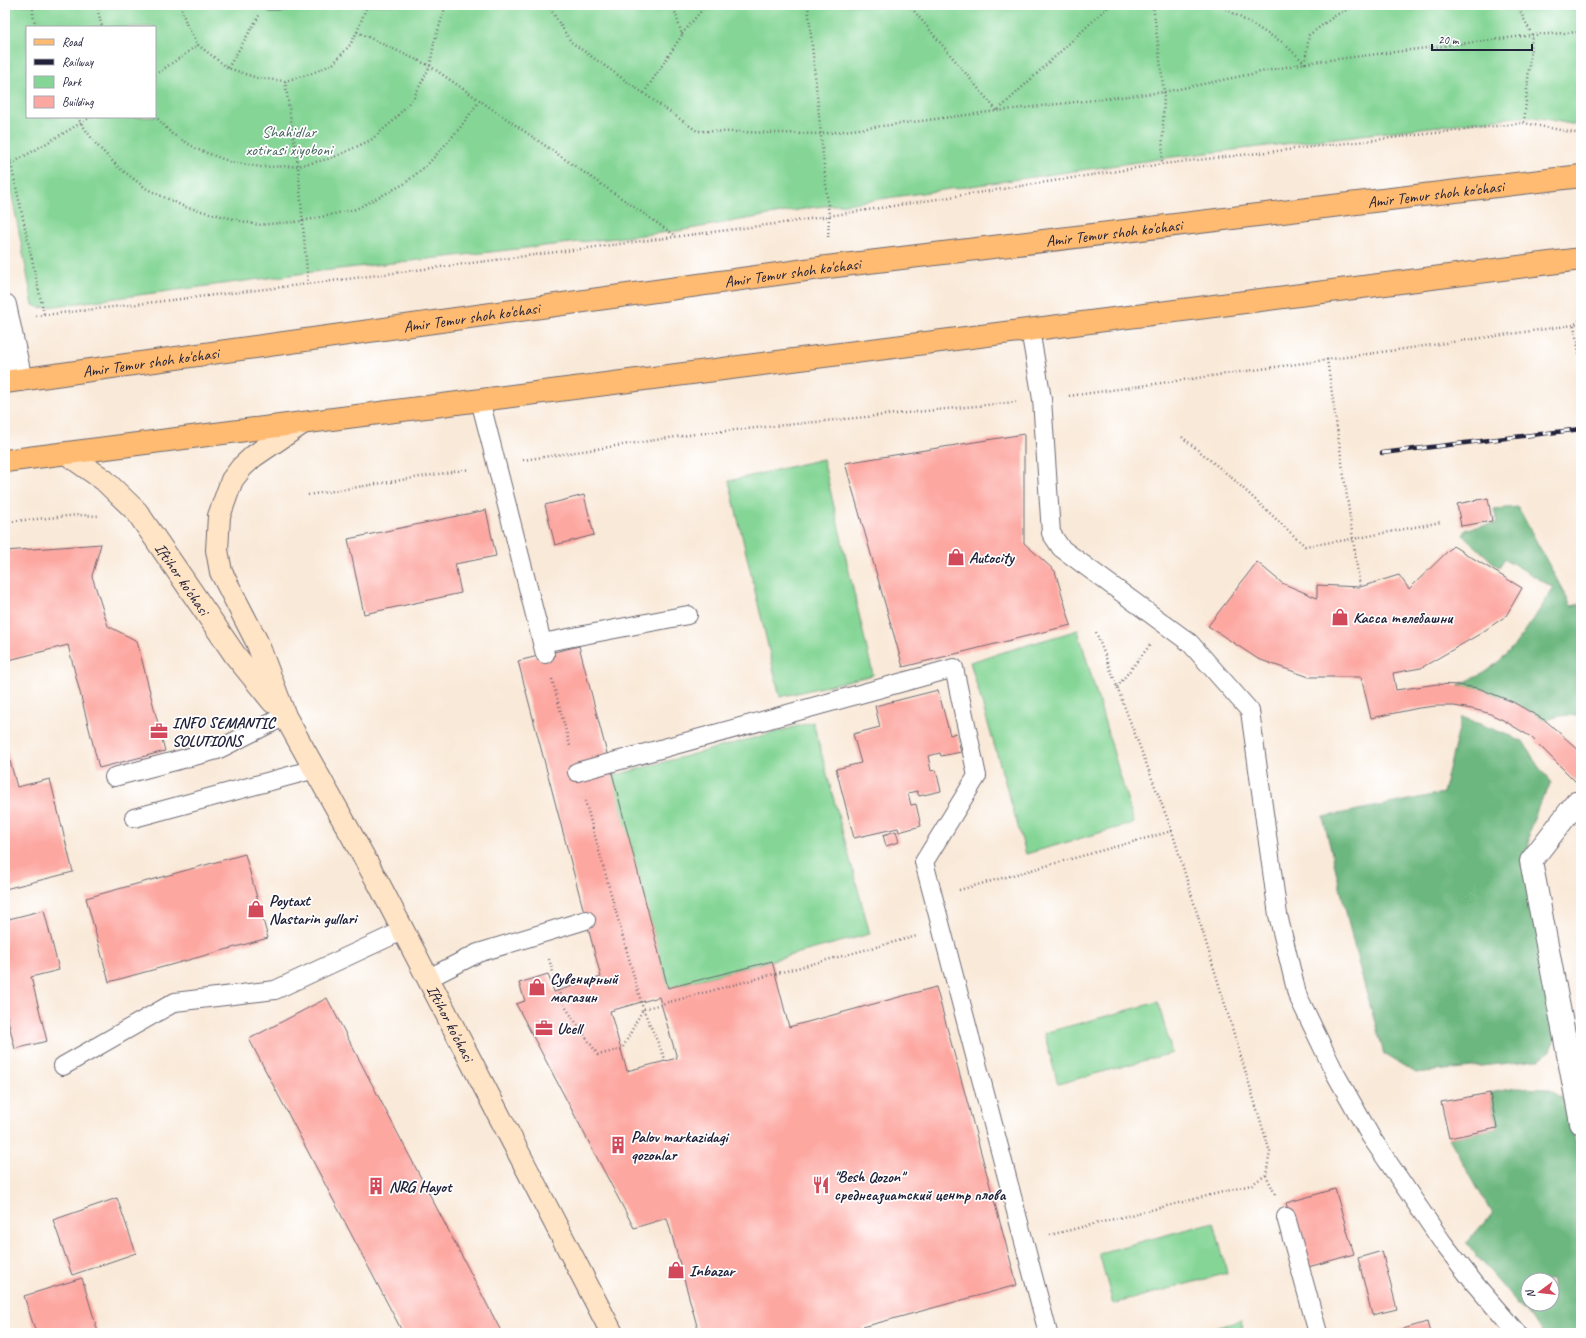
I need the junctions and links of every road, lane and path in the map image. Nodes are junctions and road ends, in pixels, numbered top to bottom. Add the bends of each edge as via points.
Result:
1 (33, 5) edge
2 (98, 5) edge
3 (180, 5) edge
4 (367, 5) edge
5 (446, 5) edge
6 (548, 5) edge
7 (673, 5) edge
8 (706, 5) edge
9 (808, 5) edge
10 (909, 5) edge
11 (1110, 5) edge
12 (1153, 5) edge
13 (1219, 5) edge
14 (1357, 5) edge
15 (1517, 5) edge
16 (260, 14) dead end
17 (36, 26) edge
18 (102, 26) edge
19 (357, 32) junction
20 (1581, 32) edge
21 (682, 35) junction
22 (1532, 35) junction
23 (198, 45) junction
24 (1305, 63) junction
25 (430, 66) junction
26 (228, 68) junction
27 (156, 74) edge
28 (285, 81) junction
29 (1164, 92) junction
30 (644, 93) junction
31 (480, 100) junction
32 (997, 111) junction
33 (156, 117) edge
34 (78, 118) edge
35 (89, 118) edge
36 (81, 123) junction
37 (1524, 123) junction
38 (821, 134) junction
39 (1581, 134) edge
40 (5, 137) edge
41 (11, 164) junction
42 (1162, 164) junction
43 (298, 166) junction
44 (1581, 176) edge
45 (829, 216) junction
46 (303, 221) junction
47 (676, 236) junction
48 (1581, 259) edge
49 (308, 284) junction
50 (5, 304) edge
51 (44, 314) junction
52 (33, 316) dead end
53 (1581, 319) edge
54 (1574, 325) junction
55 (1030, 330) junction
56 (1326, 359) junction
57 (1581, 364) edge
58 (13, 381) edge
59 (1042, 399) junction
60 (480, 400) junction
61 (301, 424) junction
62 (1182, 437) dead end
63 (67, 454) junction
64 (5, 461) edge
65 (496, 465) junction
66 (308, 495) dead end
67 (104, 516) dead end
68 (5, 522) edge
69 (1441, 522) dead end
70 (1353, 539) junction
71 (1360, 587) dead end
72 (688, 615) dead end
73 (1166, 624) junction
74 (1096, 632) dead end
75 (544, 649) junction
76 (1116, 687) junction
77 (285, 716) junction
78 (315, 768) junction
79 (577, 772) junction
80 (114, 777) dead end
81 (1576, 803) dead end
82 (134, 818) dead end
83 (1172, 831) junction
84 (933, 897) junction
85 (586, 920) dead end
86 (942, 929) junction
87 (404, 930) junction
88 (542, 933) junction
89 (429, 978) junction
90 (643, 1009) junction
91 (666, 1061) dead end
92 (63, 1066) dead end
93 (1581, 1123) edge
94 (1286, 1217) dead end
95 (1024, 1242) junction
96 (612, 1333) edge
97 (1048, 1333) edge
98 (1318, 1333) edge
99 (1517, 1333) edge

1 - 17 path
2 - 18 path
3 - 23 path via 187,26
4 - 19 path
5 - 25 path
6 - 30 path via 571,42
7 - 21 path
8 - 21 path
9 - 38 path
10 - 32 path
11 - 32 path
12 - 29 path
13 - 24 path via 1282,42
14 - 24 path via 1336,15 1309,35
15 - 22 path
16 - 26 path
19 - 25 path
19 - 28 path via 350,45 333,64
20 - 22 path
21 - 30 path
22 - 24 path
22 - 37 path
23 - 26 path
23 - 27 path
24 - 29 path
25 - 31 path
25 - 43 path via 414,97 393,121 371,140 332,158
26 - 28 path via 258,78
28 - 43 path
29 - 32 path
29 - 42 path
30 - 38 path via 697,131
31 - 46 path via 428,164 404,184 356,209
31 - 47 path
32 - 38 path
33 - 43 path via 172,134 199,150 231,162 261,167
34 - 36 path
35 - 36 path
36 - 41 path
36 - 46 path via 95,143 118,167 147,189 185,207 258,225
37 - 39 path
37 - 42 path
38 - 45 path
40 - 41 path
41 - 51 path
42 - 45 path
43 - 46 path
44 - 58 main road, Amir Temur shoh ko'chasi via 827,267
45 - 47 path
46 - 49 path
47 - 49 path
48 - 55 main road
49 - 51 path
50 - 58 street
51 - 52 path
53 - 54 path
54 - 56 path
54 - 57 path
55 - 59 lane
55 - 60 main road
56 - 59 path
56 - 70 path
59 - 65 path via 695,434
59 - 73 lane via 1051,533 1060,548
60 - 61 main road
60 - 65 lane
61 - 63 main road
61 - 77 main road, Iftihor ko'chasi via 242,467 227,490 219,516 218,530 217,550 221,572 257,642
62 - 70 path via 1232,478 1305,546
63 - 64 main road
63 - 77 main road, Iftihor ko'chasi via 104,480 137,512 235,655
65 - 66 path
65 - 75 lane
67 - 68 path via 79,515
69 - 70 path
70 - 71 path
72 - 75 lane
73 - 76 path
73 - 99 lane via 1190,643 1250,711 1278,915 1297,994 1335,1073 1371,1137 1413,1201 1475,1284
74 - 76 path
75 - 79 path
76 - 83 path
77 - 78 main road, Iftihor ko'chasi
77 - 80 lane via 217,750
78 - 82 lane
78 - 87 main road, Iftihor ko'chasi
79 - 84 lane via 954,668 977,776 924,862
79 - 90 path
81 - 93 street via 1531,861
83 - 84 path
83 - 95 path via 1270,1152 1266,1175 1251,1185
84 - 86 lane
85 - 88 lane
86 - 90 path
86 - 95 lane
87 - 89 main road, Iftihor ko'chasi
87 - 92 lane via 275,990 175,1002
88 - 89 lane via 478,953
88 - 90 path via 562,1002 598,1055 622,1049
89 - 96 main road, Iftihor ko'chasi
90 - 91 path
94 - 98 lane
95 - 97 lane

